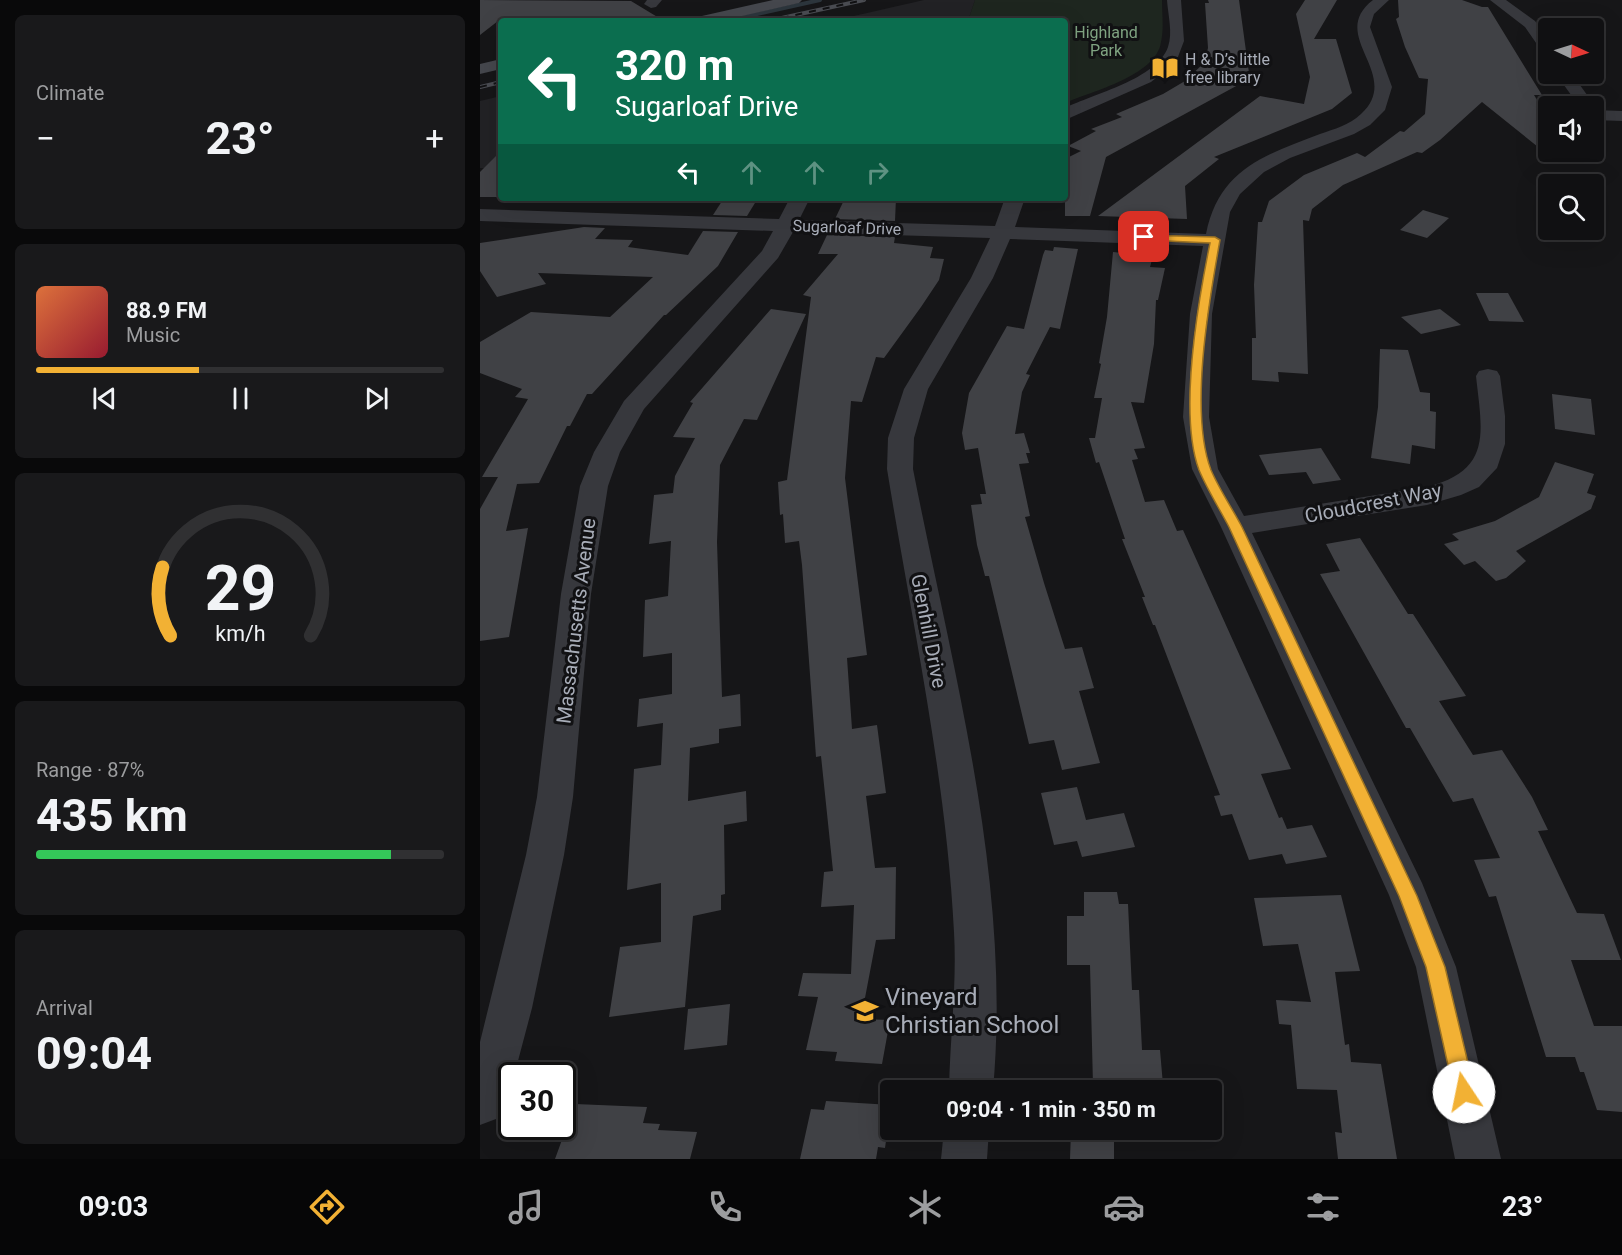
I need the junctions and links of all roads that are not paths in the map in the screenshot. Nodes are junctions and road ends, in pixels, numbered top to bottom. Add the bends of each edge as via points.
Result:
1 (794, 0) edge
2 (1174, 0) edge
3 (1382, 0) edge
4 (1497, 0) edge
5 (713, 18) edge
6 (1538, 36) edge
7 (498, 65) edge
8 (480, 69) edge
9 (1068, 114) edge
10 (1604, 115) edge
11 (1622, 116) edge
12 (798, 201) edge
13 (1014, 201) edge
14 (480, 215) edge
15 (786, 225) junction
16 (1003, 233) junction
17 (1215, 240) junction
18 (1488, 376) dead end
19 (1235, 527) junction
20 (972, 1080) edge
21 (480, 1103) edge
22 (966, 1140) edge
23 (963, 1159) edge
24 (1478, 1159) edge

1 - 5 street
2 - 9 street via 1177,44 1171,58 1140,81
3 - 17 street via 1363,22 1384,87 1379,106 1357,126 1270,160 1246,177 1224,204
4 - 6 street via 1530,24
7 - 8 street
10 - 11 street
12 - 15 street, Massachusetts Avenue
13 - 16 street, Glenhill Drive
14 - 15 street, Sugarloaf Drive
15 - 16 street, Sugarloaf Drive
15 - 21 street, Massachusetts Avenue via 765,262 633,406 607,452 594,486 576,594 555,797 545,855 511,1008 492,1076
16 - 17 street, Sugarloaf Drive
16 - 20 street, Glenhill Drive via 976,288 916,389 901,438 900,459 957,771 969,870 977,964
17 - 19 street via 1201,314 1198,439 1205,470
18 - 19 street, Cloudcrest Way via 1491,450 1485,466 1474,478 1427,496
19 - 24 street via 1412,906 1436,967
22 - 23 street

